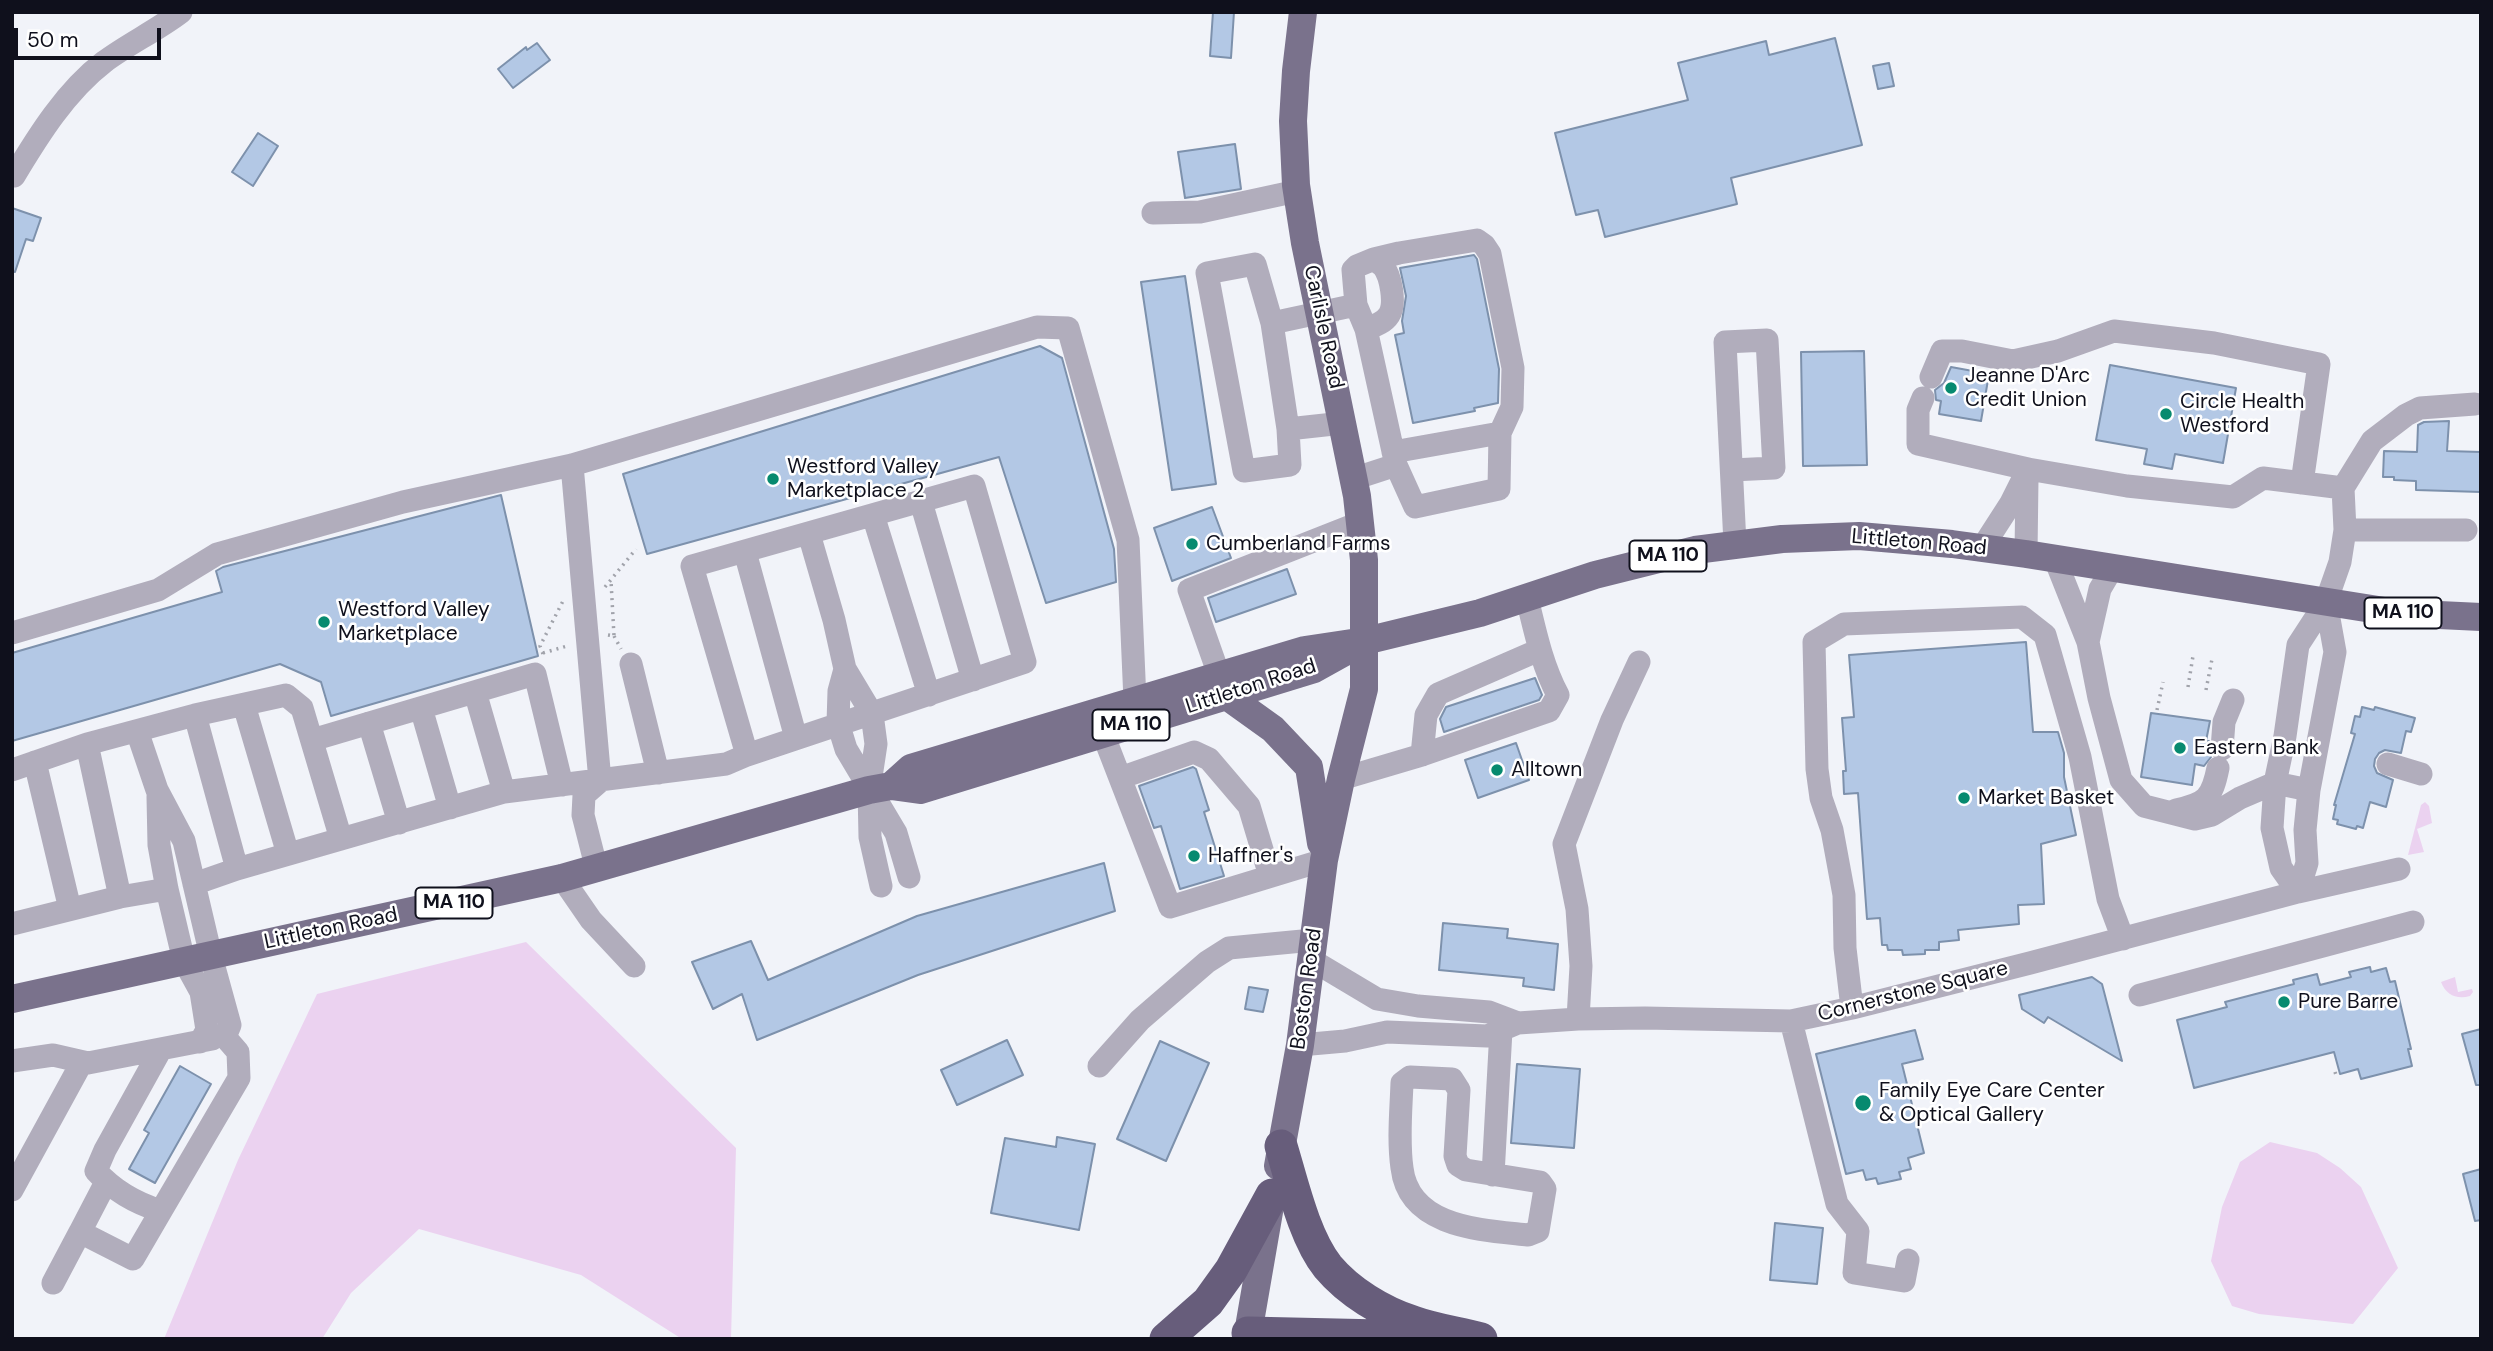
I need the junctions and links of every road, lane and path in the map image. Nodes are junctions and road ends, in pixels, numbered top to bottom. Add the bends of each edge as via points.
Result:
1 (181, 12) edge
2 (1303, 12) edge
3 (14, 176) edge
4 (1297, 191) junction
5 (1153, 212) dead end
6 (1374, 260) junction
7 (1356, 305) junction
8 (1319, 313) junction
9 (1272, 323) junction
10 (1366, 329) junction
11 (2476, 404) dead end
12 (1343, 422) junction
13 (1289, 429) junction
14 (1500, 433) junction
15 (1395, 459) junction
16 (572, 465) junction
17 (2028, 469) junction
18 (1732, 470) junction
19 (1353, 478) junction
20 (2302, 483) junction
21 (2343, 488) junction
22 (920, 502) junction
23 (873, 515) junction
24 (1359, 523) junction
25 (2345, 530) junction
26 (2466, 530) dead end
27 (809, 534) junction
28 (1735, 544) junction
29 (1982, 548) junction
30 (636, 549) dead end
31 (745, 552) junction
32 (2026, 554) junction
33 (2055, 559) junction
34 (2113, 567) junction
35 (611, 581) junction
36 (606, 587) dead end
37 (1527, 598) junction
38 (2326, 602) junction
39 (2481, 617) edge
40 (12, 633) edge
41 (601, 633) dead end
42 (1365, 641) junction
43 (2088, 642) junction
44 (572, 644) dead end
45 (1539, 650) junction
46 (543, 653) dead end
47 (2193, 656) dead end
48 (2212, 659) dead end
49 (1639, 662) dead end
50 (631, 664) dead end
51 (845, 669) junction
52 (973, 680) junction
53 (2163, 682) dead end
54 (1223, 686) junction
55 (2188, 687) dead end
56 (2206, 690) dead end
57 (475, 692) junction
58 (929, 695) junction
59 (2233, 700) dead end
60 (1135, 701) junction
61 (244, 705) junction
62 (421, 708) junction
63 (2157, 710) dead end
64 (872, 714) junction
65 (195, 715) junction
66 (369, 723) junction
67 (838, 723) junction
68 (137, 731) junction
69 (1103, 734) junction
70 (796, 738) junction
71 (312, 740) junction
72 (87, 744) junction
73 (747, 755) junction
74 (1422, 755) junction
75 (35, 762) junction
76 (2389, 764) dead end
77 (12, 770) edge
78 (658, 773) junction
79 (2420, 774) dead end
80 (1120, 778) junction
81 (1341, 779) junction
82 (600, 781) junction
83 (2274, 783) junction
84 (562, 785) junction
85 (880, 788) junction
86 (158, 790) junction
87 (2309, 790) junction
88 (504, 792) junction
89 (450, 808) junction
90 (2166, 812) junction
91 (399, 822) junction
92 (341, 839) junction
93 (288, 854) junction
94 (1324, 860) junction
95 (237, 869) junction
96 (2399, 869) dead end
97 (597, 870) junction
98 (1270, 876) junction
99 (909, 877) dead end
100 (562, 878) junction
101 (194, 884) junction
102 (881, 886) dead end
103 (167, 889) junction
104 (2298, 892) junction
105 (120, 897) junction
106 (69, 909) junction
107 (2413, 922) dead end
108 (12, 923) edge
109 (2123, 939) junction
110 (1312, 950) junction
111 (197, 958) junction
112 (634, 966) dead end
113 (2140, 995) dead end
114 (12, 999) edge
115 (1852, 1008) junction
116 (1578, 1019) junction
117 (1791, 1021) junction
118 (1510, 1026) junction
119 (225, 1037) junction
120 (200, 1042) junction
121 (1300, 1045) junction
122 (162, 1049) junction
123 (12, 1061) edge
124 (82, 1062) junction
125 (1099, 1066) dead end
126 (2336, 1072) dead end
127 (2337, 1078) dead end
128 (1282, 1146) junction
129 (1493, 1175) junction
130 (106, 1182) junction
131 (12, 1190) edge
132 (1272, 1195) junction
133 (161, 1211) junction
134 (80, 1232) junction
135 (1908, 1260) dead end
136 (52, 1283) dead end
137 (1248, 1336) edge
138 (1166, 1339) edge
139 (1452, 1339) edge
140 (1481, 1339) edge

1 - 3 lane via 80,83
2 - 4 main road, Carlisle Road via 1293,131
4 - 5 lane via 1200,212
4 - 8 main road, Carlisle Road
6 - 7 lane via 1353,270
6 - 10 lane via 1390,279 1393,307 1389,317
6 - 14 lane via 1477,240 1484,245 1490,254 1513,368 1512,407
7 - 8 lane
7 - 10 lane
8 - 9 lane
8 - 12 main road, Carlisle Road
9 - 13 lane
9 - 13 lane via 1255,264 1207,273 1244,471 1290,465
10 - 15 lane
11 - 21 lane via 2420,408 2406,415 2372,441
12 - 13 lane
12 - 19 main road, Carlisle Road
14 - 15 lane
14 - 15 lane via 1499,489 1415,507
15 - 19 lane
16 - 40 lane via 402,502 217,554 158,590
16 - 60 lane via 1037,327 1068,328 1128,540
16 - 82 lane
17 - 20 lane via 2233,497 2263,478
17 - 20 lane via 1918,444 1918,410 1942,351 2013,361 2114,331 2214,343 2319,364
17 - 29 lane
17 - 32 lane
18 - 18 lane via 1774,468 1767,340 1725,342
18 - 28 lane
19 - 24 main road, Carlisle Road
20 - 21 lane
21 - 25 lane
22 - 23 lane
22 - 52 lane
22 - 52 lane via 974,486 1025,663
23 - 27 lane
23 - 58 lane
24 - 42 main road, Carlisle Road
24 - 54 lane via 1189,590
25 - 26 lane
25 - 38 lane
27 - 31 lane
27 - 51 lane
28 - 29 main road, Littleton Road / MA 110 via 1859,536
28 - 37 main road, Littleton Road / MA 110 via 1644,562
29 - 32 main road, Littleton Road / MA 110
30 - 35 path
31 - 70 lane
31 - 73 lane via 692,566
32 - 33 main road, Littleton Road / MA 110
33 - 34 main road, Littleton Road / MA 110
33 - 43 lane
34 - 38 main road, Littleton Road / MA 110
34 - 43 lane via 2100,589
35 - 36 path
35 - 41 path via 614,635
37 - 42 main road, Littleton Road / MA 110
37 - 45 lane
38 - 39 main road, Littleton Road / MA 110
38 - 83 lane via 2298,645 2286,736
38 - 87 lane via 2335,652
42 - 54 main road, Littleton Road / MA 110 via 1305,650
42 - 81 main road, Boston Road via 1364,689
43 - 90 lane via 2121,780 2144,806
44 - 46 path
45 - 74 lane via 1438,694 1426,715
45 - 74 lane via 1558,695 1549,711
47 - 55 path
48 - 56 path
49 - 116 lane via 1564,844 1577,909
50 - 78 lane
51 - 64 lane
51 - 67 lane
52 - 58 lane
53 - 63 path
54 - 60 main road, Littleton Road / MA 110
54 - 69 main road, Littleton Road / MA 110
54 - 94 main road via 1309,767
57 - 62 lane
57 - 84 lane via 535,674
57 - 88 lane
58 - 64 lane
59 - 90 lane via 2224,722 2214,789 2207,799 2189,808
60 - 85 main road, Littleton Road / MA 110 via 911,768
61 - 65 lane
61 - 71 lane via 286,695 302,708
61 - 93 lane
62 - 66 lane
62 - 89 lane
64 - 67 lane
64 - 85 lane
65 - 68 lane
65 - 95 lane
66 - 71 lane
66 - 91 lane
67 - 70 lane
67 - 85 lane via 846,749
68 - 72 lane
68 - 86 lane
69 - 80 lane
69 - 85 main road, Littleton Road / MA 110 via 920,790
70 - 73 lane
71 - 92 lane
72 - 75 lane
72 - 105 lane
73 - 78 lane via 726,764
74 - 81 lane
75 - 77 lane
75 - 106 lane
76 - 79 lane
78 - 82 lane
80 - 98 lane via 1194,752 1209,759 1249,806
80 - 98 lane via 1170,907
81 - 94 main road, Boston Road
82 - 84 lane
82 - 97 lane via 584,795 583,815
83 - 87 lane
83 - 90 lane via 2212,815 2195,819
83 - 104 lane via 2272,828 2281,868
84 - 88 lane
85 - 97 main road, Littleton Road / MA 110
85 - 99 lane
85 - 102 lane via 870,837
86 - 101 lane via 184,841
86 - 103 lane via 159,845
87 - 104 lane via 2307,863
88 - 89 lane
89 - 91 lane
91 - 92 lane
92 - 93 lane
93 - 95 lane
94 - 98 lane
94 - 110 main road, Boston Road
95 - 101 lane
96 - 104 lane, Cornerstone Square
97 - 100 main road, Littleton Road / MA 110
100 - 111 main road, Littleton Road / MA 110
100 - 112 lane via 591,920
101 - 111 lane
103 - 105 lane
103 - 111 lane
104 - 109 lane, Cornerstone Square
105 - 106 lane
106 - 108 lane
107 - 113 lane
109 - 115 lane, Cornerstone Square
109 - 115 lane via 2108,899 2080,757 2045,635 2022,617 1844,624 1814,642 1815,709 1821,798 1844,895
110 - 118 lane, Cornerstone Square via 1377,999 1489,1012
110 - 121 main road, Boston Road
110 - 125 lane via 1229,948 1140,1020
111 - 114 main road, Littleton Road / MA 110
111 - 119 lane via 230,1026
111 - 120 lane via 207,1030
115 - 117 lane, Cornerstone Square
116 - 117 lane, Cornerstone Square
116 - 118 lane, Cornerstone Square
117 - 135 lane via 1837,1204 1858,1231 1854,1273 1904,1282
118 - 121 lane, Cornerstone Square via 1487,1036 1387,1032
118 - 129 lane
119 - 120 lane
119 - 133 lane via 238,1052 239,1078
120 - 122 lane
121 - 128 main road, Boston Road
122 - 124 lane
122 - 130 lane via 96,1171
123 - 124 lane via 53,1055
124 - 131 lane
126 - 127 path
128 - 132 main road, Boston Road
128 - 140 highway via 1297,1201 1327,1266 1385,1311
129 - 129 lane via 1458,1165 1459,1090 1452,1079 1410,1077 1402,1083 1402,1172 1414,1199 1454,1224 1528,1235 1538,1231 1545,1189 1539,1182
130 - 133 lane
130 - 134 lane
132 - 137 main road, Boston Road
132 - 138 highway via 1208,1302
133 - 134 lane via 132,1259
134 - 136 lane
137 - 139 highway

